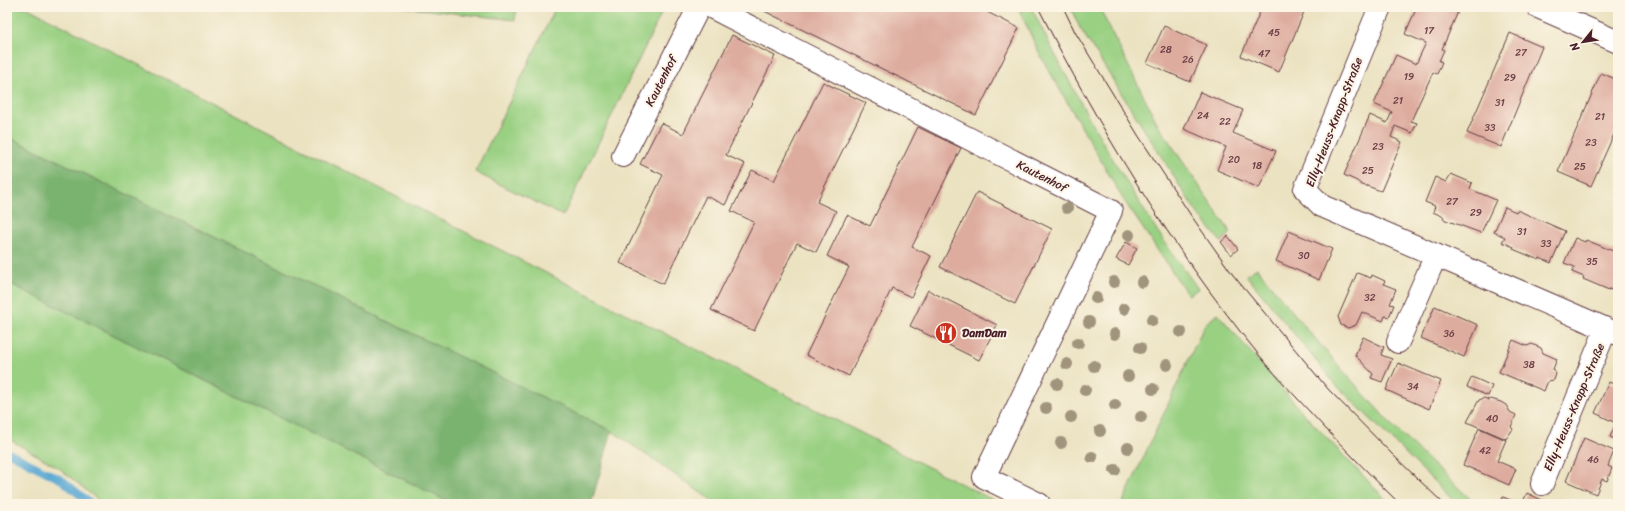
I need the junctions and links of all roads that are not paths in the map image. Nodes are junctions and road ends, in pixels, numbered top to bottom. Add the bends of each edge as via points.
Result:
1 (699, 7) edge
2 (1380, 7) edge
3 (1538, 7) edge
4 (724, 10) edge
5 (1618, 42) edge
6 (623, 156) dead end
7 (1436, 255) junction
8 (1612, 332) edge
9 (1398, 342) dead end
10 (1542, 484) dead end
11 (1039, 504) edge

1 - 6 street, Kautenhof
2 - 7 street, Elly-Heuss-Knapp-Straße via 1305,189 1322,206
3 - 5 street
4 - 11 street, Kautenhof via 1111,211 984,477
7 - 8 street, Elly-Heuss-Knapp-Straße
7 - 9 street
8 - 10 street, Elly-Heuss-Knapp-Straße

